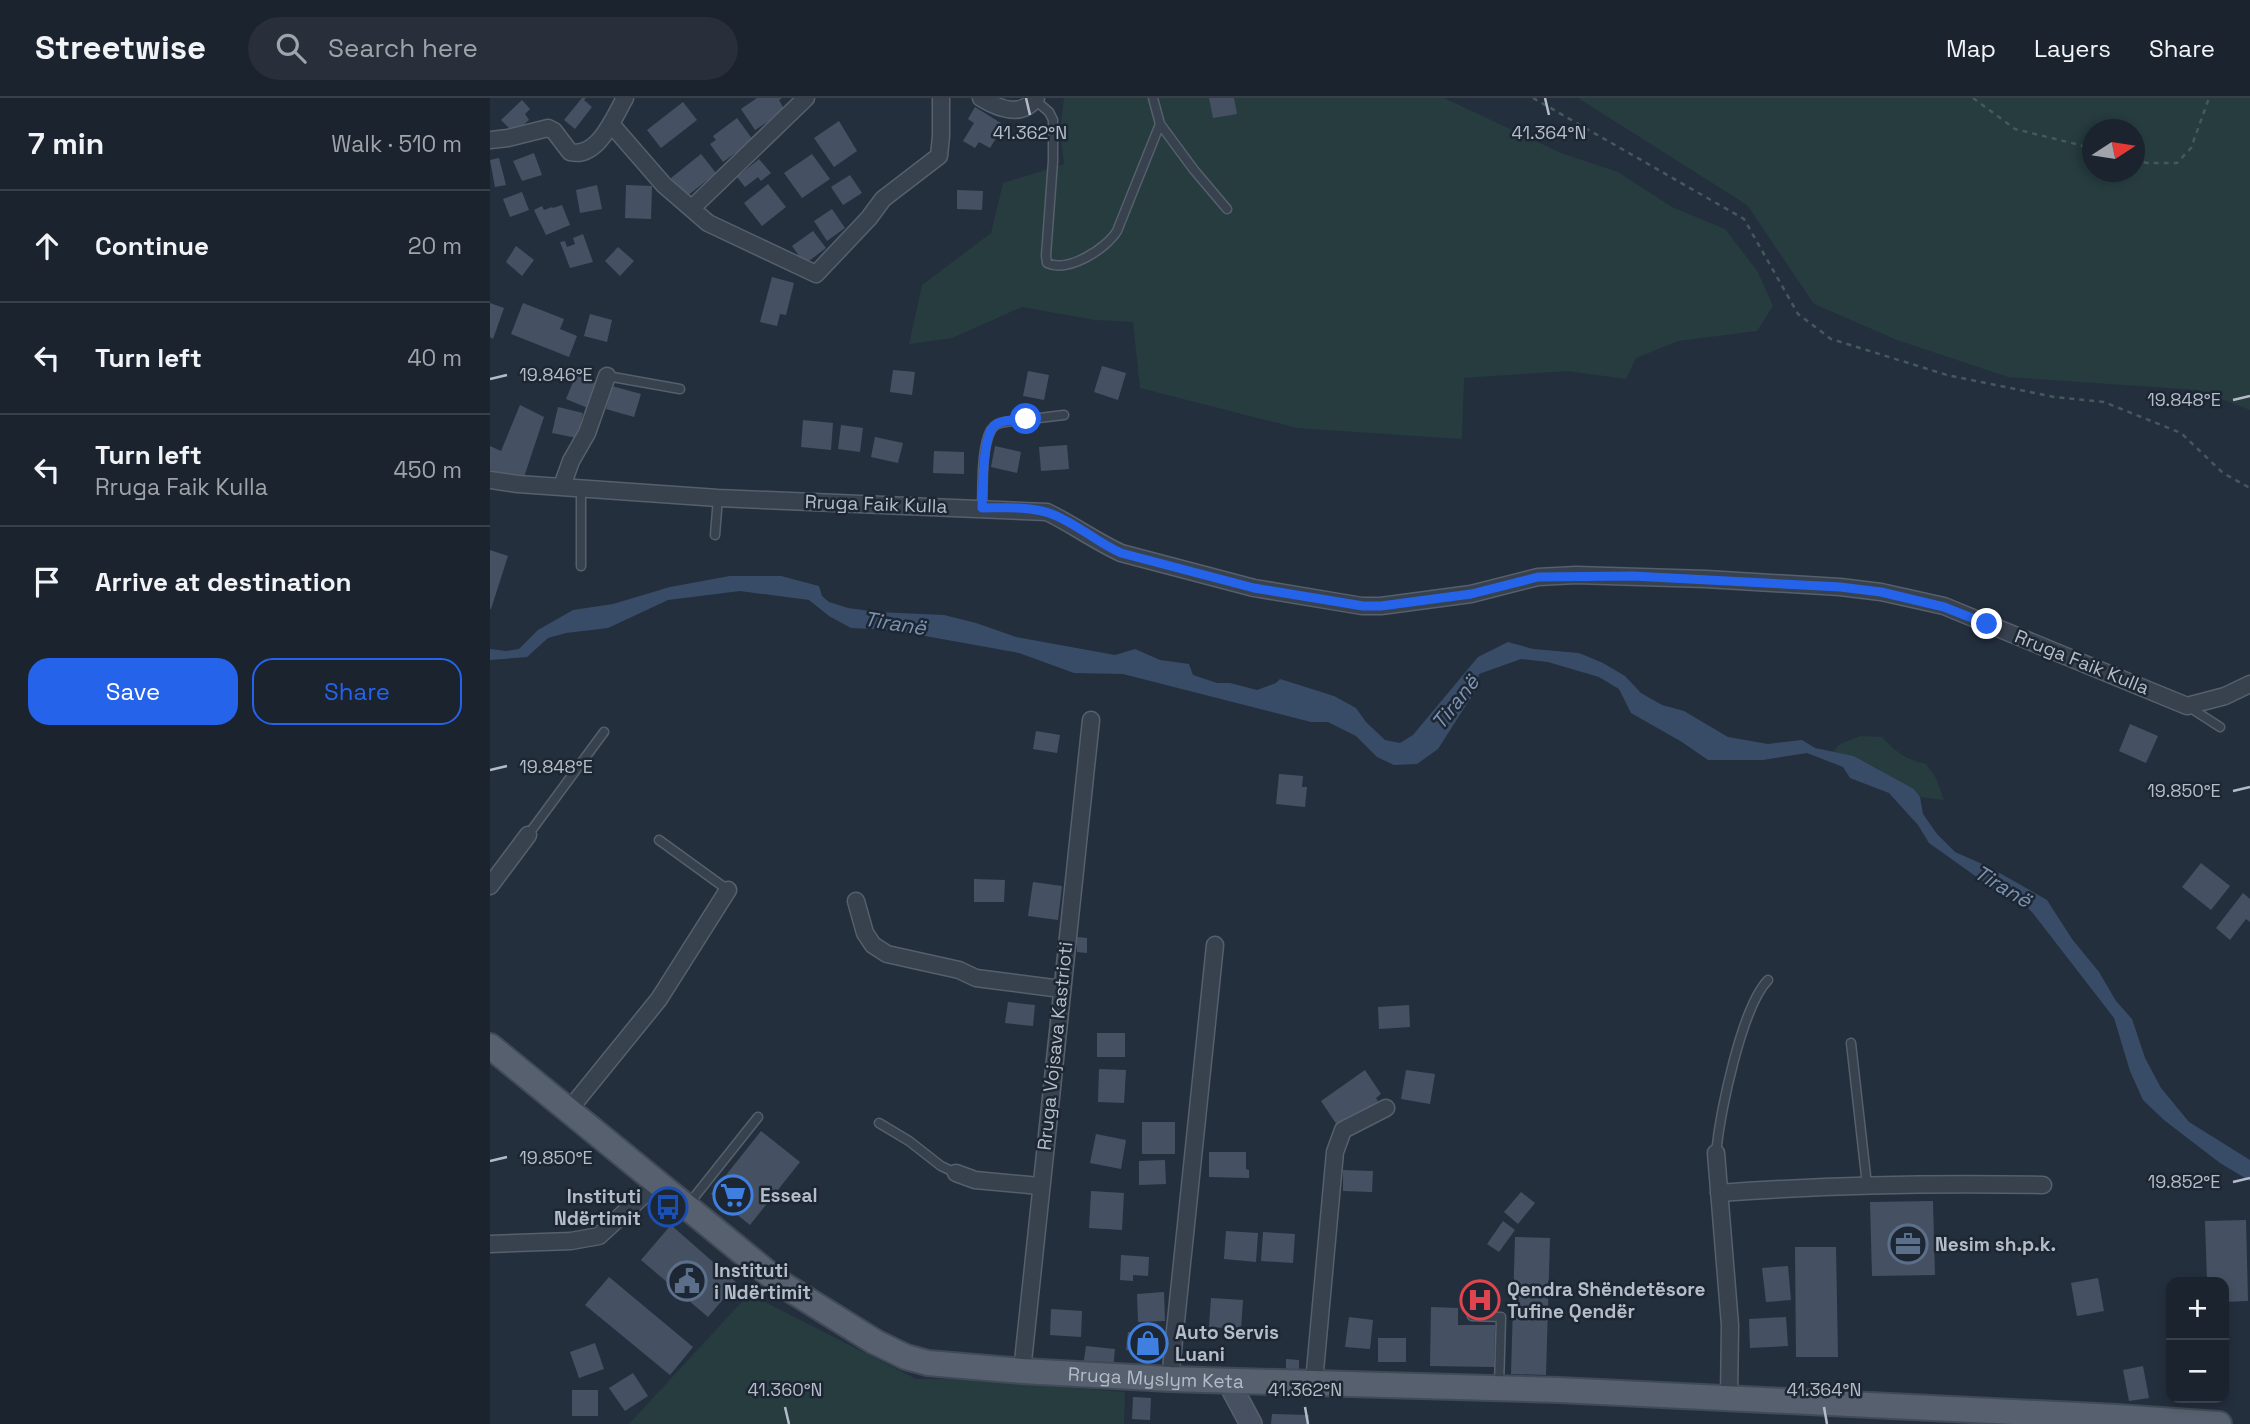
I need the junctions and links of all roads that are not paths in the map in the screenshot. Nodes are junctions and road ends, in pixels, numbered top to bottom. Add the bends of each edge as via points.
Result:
1 (625, 98) edge
2 (806, 98) edge
3 (942, 98) edge
4 (1153, 98) edge
5 (1035, 99) edge
6 (985, 100) edge
7 (611, 124) junction
8 (1160, 124) junction
9 (490, 140) edge
10 (692, 208) junction
11 (1227, 209) dead end
12 (607, 376) joint
13 (680, 388) dead end
14 (1063, 415) dead end
15 (490, 480) edge
16 (562, 486) junction
17 (581, 488) junction
18 (718, 498) junction
19 (982, 508) junction
20 (715, 535) dead end
21 (581, 566) dead end
22 (2250, 684) edge
23 (2187, 706) junction
24 (1091, 720) dead end
25 (2220, 727) dead end
26 (604, 732) dead end
27 (528, 835) joint
28 (659, 840) dead end
29 (490, 886) edge
30 (728, 890) joint
31 (856, 901) dead end
32 (1215, 945) dead end
33 (1768, 980) dead end
34 (1062, 989) junction
35 (1851, 1043) dead end
36 (490, 1046) edge
37 (1386, 1108) dead end
38 (569, 1110) junction
39 (758, 1118) dead end
40 (878, 1123) dead end
41 (1717, 1153) joint
42 (956, 1173) joint
43 (658, 1182) junction
44 (1867, 1185) junction
45 (2043, 1185) dead end
46 (1040, 1186) junction
47 (1719, 1193) junction
48 (687, 1206) junction
49 (490, 1244) edge
50 (1472, 1316) dead end
51 (1021, 1371) junction
52 (1170, 1379) junction
53 (1228, 1381) junction
54 (1314, 1382) junction
55 (1499, 1389) junction
56 (1729, 1398) junction
57 (2166, 1422) edge
58 (1251, 1424) edge
59 (2220, 1424) edge

1 - 7 street
2 - 10 street
3 - 10 street via 939,156 883,199 816,274 708,223
4 - 8 lane
5 - 6 street via 1014,111
5 - 8 lane via 1052,120 1046,256 1053,266 1063,267 1111,242
7 - 9 street via 598,141 576,154 548,128
7 - 10 street via 648,169
8 - 11 lane
12 - 13 lane
12 - 16 street
14 - 19 lane via 1005,422 992,428
15 - 16 street, Rruga Faik Kulla
16 - 17 street, Rruga Faik Kulla
17 - 18 street, Rruga Faik Kulla
17 - 21 lane
18 - 19 street, Rruga Faik Kulla
18 - 20 lane
19 - 23 street, Rruga Faik Kulla via 1047,512 1121,553 1254,588 1363,606 1471,594 1538,577 1576,575 1881,592 1944,607
22 - 23 street
23 - 25 lane, Rruga Faik Kulla
24 - 34 street, Rruga Vojsava Kastrioti
26 - 27 lane
27 - 29 street
28 - 30 lane
30 - 38 street via 659,999
31 - 34 street via 865,933 887,954 976,978
32 - 52 street
33 - 41 lane via 1760,988 1744,1029 1720,1122
34 - 46 street, Rruga Vojsava Kastrioti
35 - 44 lane
36 - 38 main road, Rruga Myslym Keta
37 - 54 street via 1343,1130 1335,1152
38 - 43 main road, Rruga Myslym Keta
39 - 48 lane
40 - 42 lane
41 - 47 street
42 - 46 street via 975,1180
43 - 48 main road, Rruga Myslym Keta
43 - 49 street via 599,1236
44 - 45 street
44 - 47 street
46 - 51 street, Rruga Vojsava Kastrioti
47 - 56 street via 1730,1325
48 - 51 main road, Rruga Myslym Keta via 780,1283 875,1342 928,1363
50 - 55 lane via 1501,1317
51 - 52 main road, Rruga Myslym Keta
52 - 53 main road, Rruga Myslym Keta
53 - 54 main road, Rruga Myslym Keta
53 - 58 street
54 - 55 main road, Rruga Myslym Keta
55 - 56 main road, Rruga Myslym Keta
56 - 57 main road, Rruga Myslym Keta
57 - 59 main road, Rruga Myslym Keta

